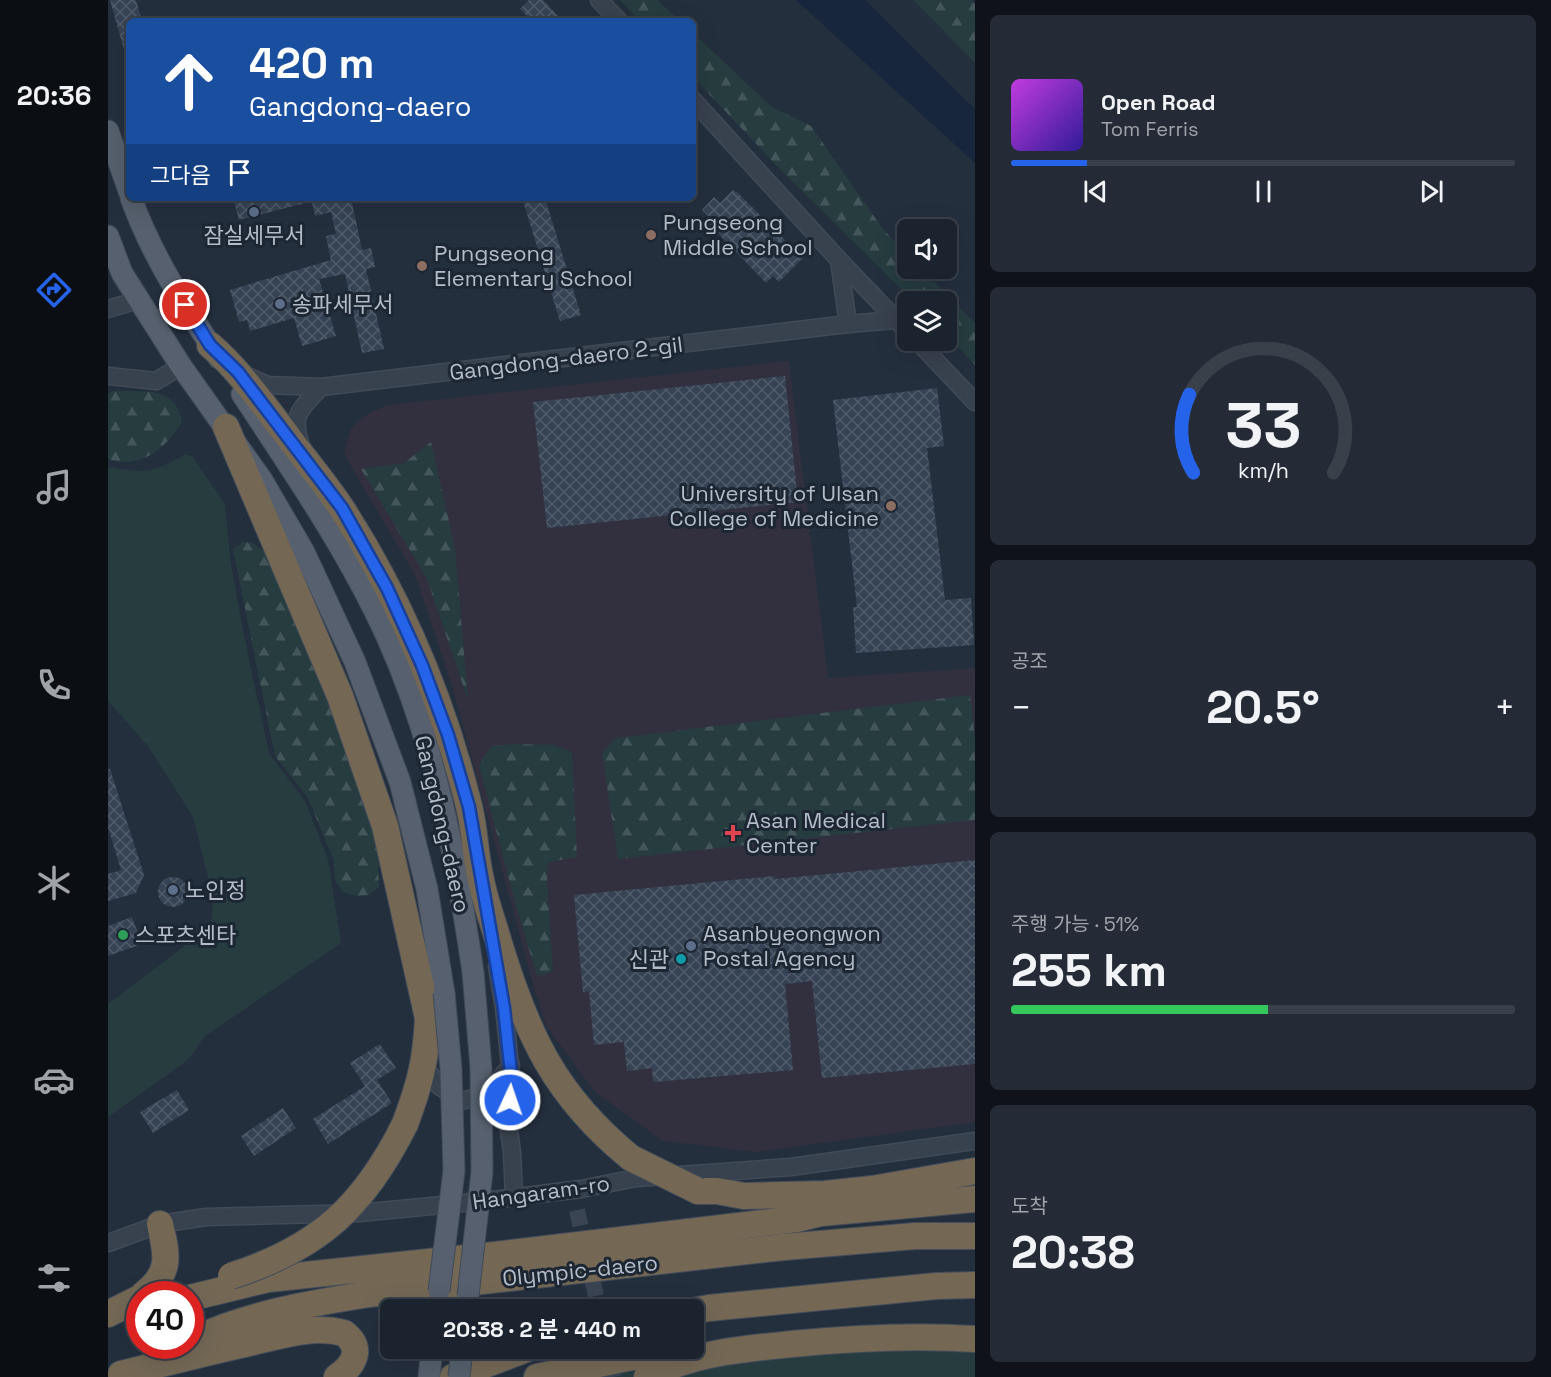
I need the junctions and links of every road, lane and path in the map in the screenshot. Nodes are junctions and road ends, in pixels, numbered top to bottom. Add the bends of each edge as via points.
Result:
1 (599, 0) edge
2 (616, 18) edge
3 (696, 103) edge
4 (108, 131) edge
5 (126, 183) edge
6 (132, 201) edge
7 (109, 242) edge
8 (839, 260) junction
9 (138, 300) junction
10 (108, 309) edge
11 (897, 321) edge
12 (848, 324) junction
13 (897, 326) edge
14 (210, 345) junction
15 (926, 351) edge
16 (181, 366) junction
17 (238, 372) junction
18 (108, 376) edge
19 (321, 387) junction
20 (975, 402) edge
21 (226, 427) junction
22 (307, 462) junction
23 (481, 880) junction
24 (510, 1065) junction
25 (424, 1066) junction
26 (486, 1095) junction
27 (507, 1117) junction
28 (975, 1141) edge
29 (975, 1171) edge
30 (698, 1191) junction
31 (514, 1196) junction
32 (975, 1199) edge
33 (821, 1213) junction
34 (160, 1224) junction
35 (975, 1236) edge
36 (108, 1243) edge
37 (158, 1281) edge
38 (204, 1285) edge
39 (975, 1285) edge
40 (204, 1295) edge
41 (438, 1299) edge
42 (468, 1299) edge
43 (975, 1300) edge
44 (768, 1302) junction
45 (126, 1305) edge
46 (704, 1310) edge
47 (108, 1314) edge
48 (126, 1322) edge
49 (975, 1324) edge
50 (108, 1330) edge
51 (204, 1335) edge
52 (975, 1339) edge
53 (704, 1345) edge
54 (704, 1346) edge
55 (764, 1347) junction
56 (154, 1359) edge
57 (431, 1359) edge
58 (461, 1359) edge
59 (500, 1359) edge
60 (618, 1359) edge
61 (119, 1376) edge
62 (337, 1377) edge
63 (429, 1377) edge
64 (453, 1377) edge
65 (459, 1377) edge
66 (537, 1377) edge
67 (647, 1377) edge

1 - 2 street
3 - 8 street
4 - 5 main road
6 - 14 main road, Gangdong-daero via 143,231
7 - 9 main road, Gangdong-daero
8 - 11 street
8 - 12 street
9 - 10 street
9 - 16 main road, Gangdong-daero
12 - 13 street, Gangdong-daero 2-gil
12 - 19 street, Gangdong-daero 2-gil
14 - 17 highway
14 - 42 main road, Gangdong-daero, bridge via 331,530 387,637 418,714 443,800 464,910 482,1068 482,1172
15 - 20 street
16 - 18 street via 156,381
16 - 21 main road, Gangdong-daero
17 - 19 street, Gangdong-daero 2-gil via 267,385
17 - 22 highway
19 - 22 street via 297,414 296,430
21 - 25 highway via 340,696 385,826 428,1018
21 - 41 main road, Gangdong-daero, bridge via 304,552 355,662 400,782 427,889 444,993 454,1171
22 - 23 highway via 342,508 387,588 422,665 469,807
23 - 24 street
23 - 30 highway, bridge via 520,1008 552,1072 601,1133 631,1158
24 - 26 street
24 - 27 street via 512,1083
25 - 26 street via 439,1086 461,1101
25 - 38 highway, bridge via 405,1124 379,1171 346,1211 283,1256
26 - 27 street
27 - 31 street
28 - 31 street, Hangaram-ro via 791,1167 636,1178
29 - 30 highway via 825,1194 744,1196
30 - 33 highway via 722,1204
31 - 34 street, Hangaram-ro via 359,1213 206,1217
32 - 33 highway
33 - 40 highway via 519,1253 279,1278
34 - 36 street, Hangaram-ro
34 - 37 highway via 167,1257
35 - 51 highway, Olympic-daero via 915,1236 784,1247 369,1294 260,1314
39 - 44 highway
43 - 44 highway via 856,1308
44 - 46 highway
45 - 47 highway
48 - 50 highway
49 - 53 highway via 770,1336
52 - 55 highway via 851,1338
54 - 55 highway
55 - 67 highway via 686,1359
56 - 61 highway
57 - 63 main road
58 - 65 main road, bridge
59 - 64 highway
60 - 66 highway
61 - 62 highway via 199,1354 322,1329 344,1333 354,1344 354,1361

